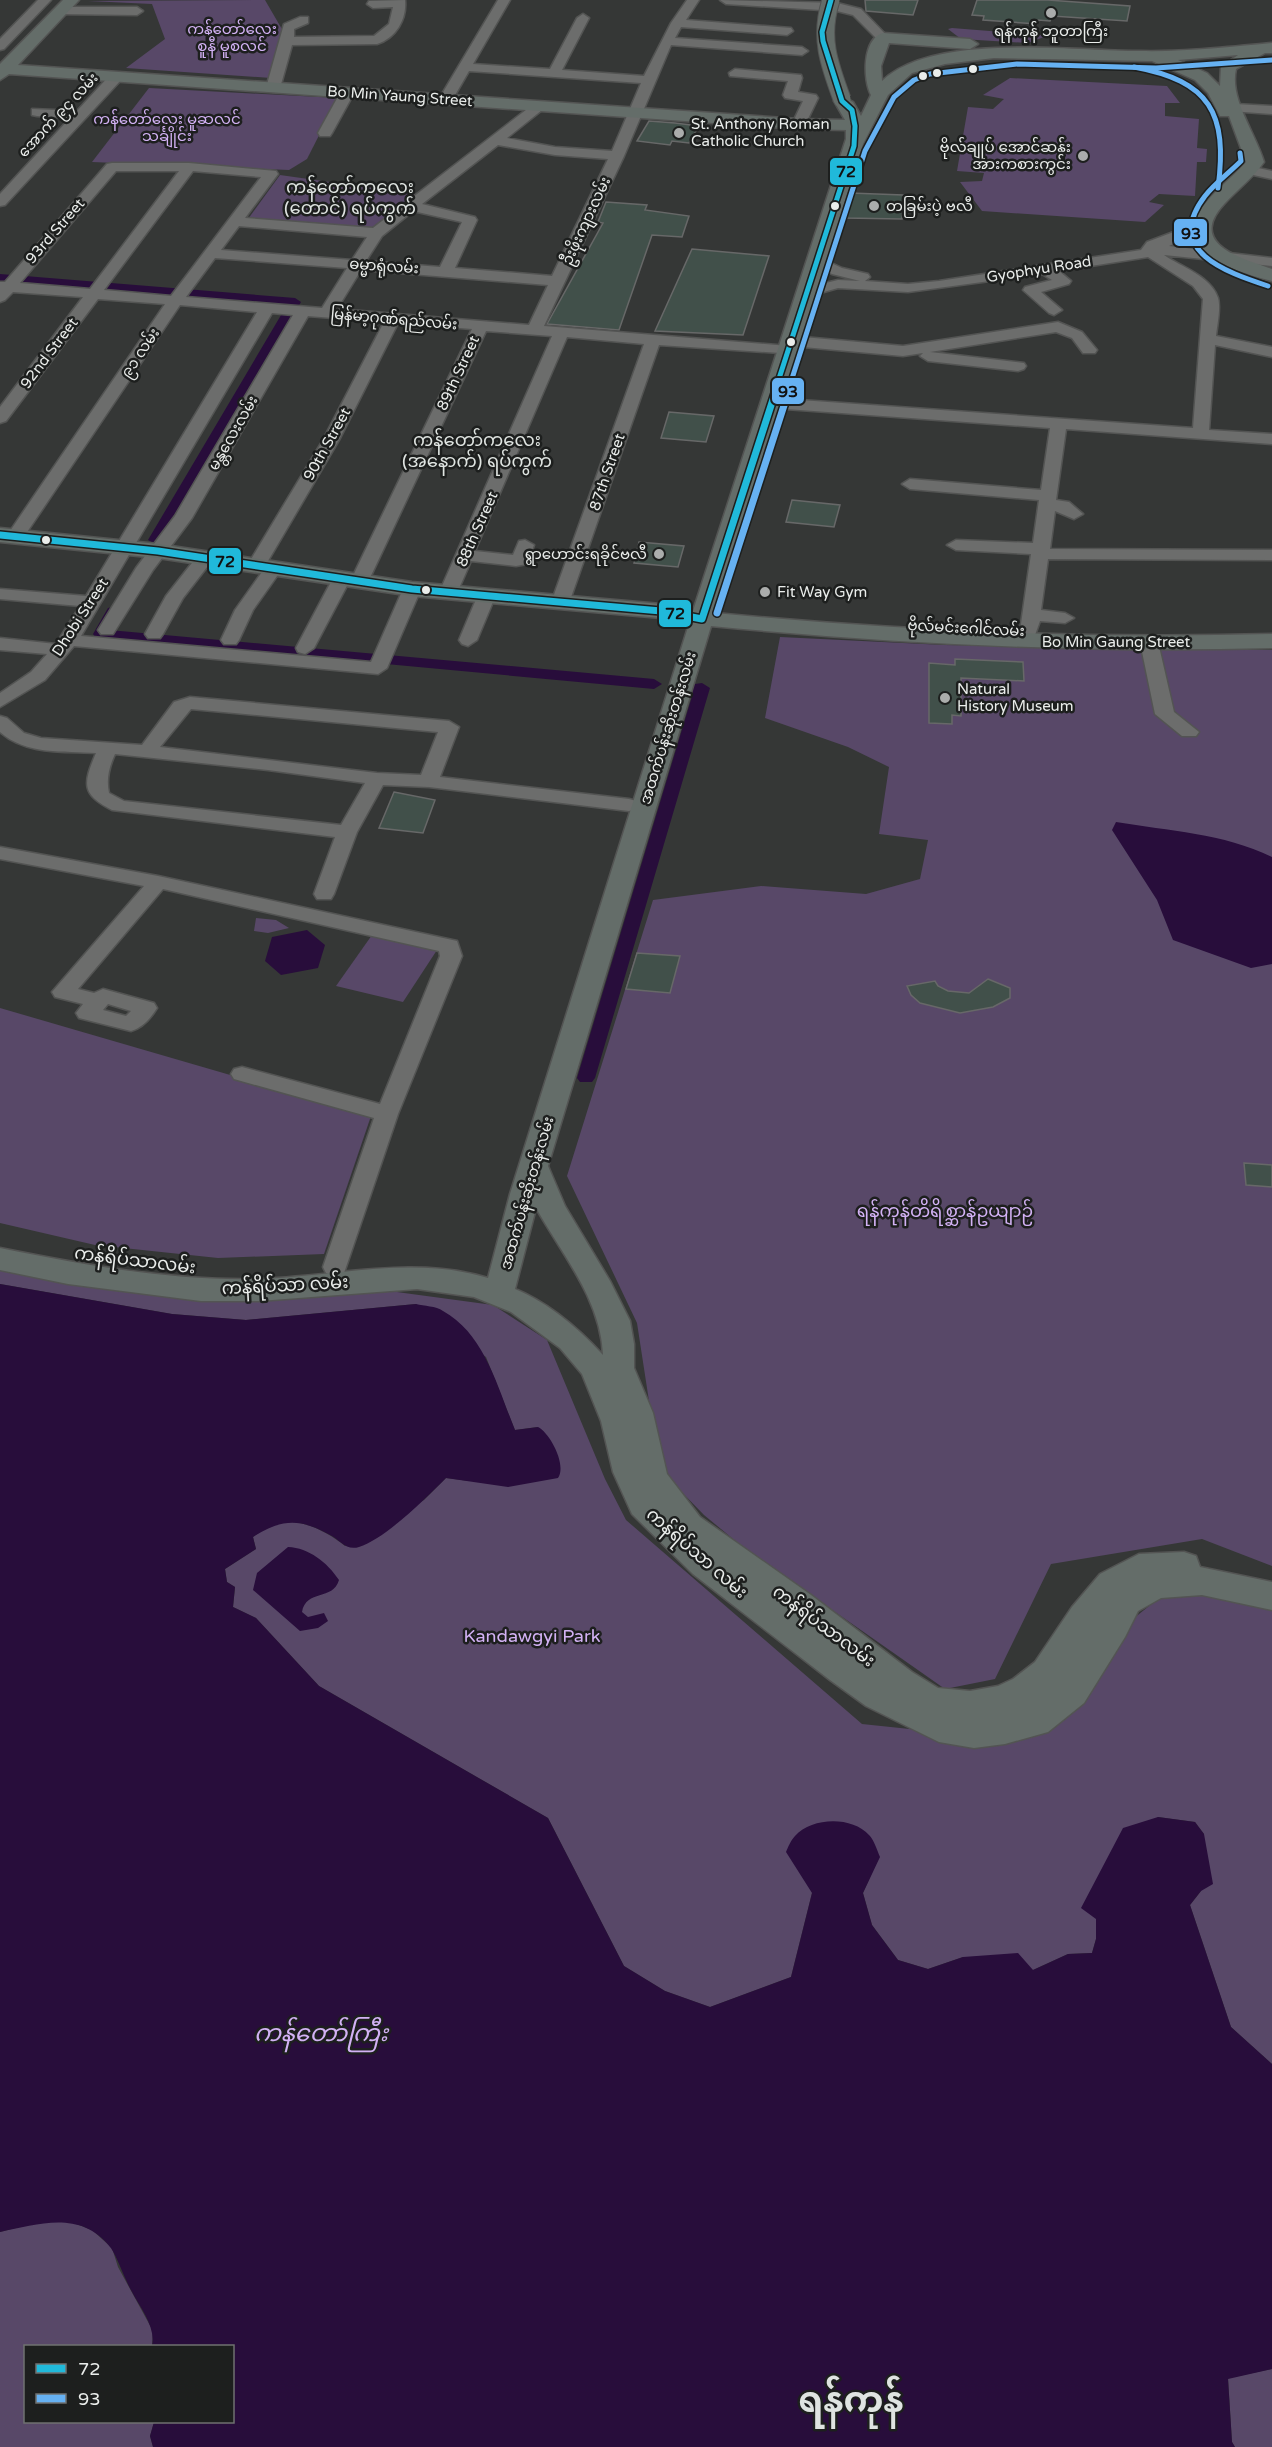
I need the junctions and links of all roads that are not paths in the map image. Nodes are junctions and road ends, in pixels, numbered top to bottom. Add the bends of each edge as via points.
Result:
1 (45, 0) edge
2 (504, 0) edge
3 (693, 0) edge
4 (726, 0) edge
5 (831, 0) edge
6 (399, 2) edge
7 (374, 4) dead end
8 (66, 6) edge
9 (137, 11) dead end
10 (583, 18) dead end
11 (677, 23) junction
12 (315, 30) dead end
13 (787, 31) dead end
14 (883, 38) junction
15 (287, 41) junction
16 (667, 42) junction
17 (0, 46) edge
18 (1269, 49) edge
19 (802, 51) dead end
20 (1036, 51) junction
21 (1142, 56) junction
22 (4, 66) edge
23 (464, 67) junction
24 (735, 73) dead end
25 (902, 73) junction
26 (554, 74) junction
27 (116, 77) junction
28 (870, 77) junction
29 (647, 80) junction
30 (273, 88) junction
31 (347, 93) junction
32 (878, 93) junction
33 (446, 99) junction
34 (540, 106) junction
35 (1235, 108) junction
36 (1272, 110) edge
37 (37, 112) dead end
38 (637, 112) junction
39 (81, 115) junction
40 (805, 125) junction
41 (853, 132) junction
42 (325, 133) dead end
43 (493, 140) junction
44 (617, 156) junction
45 (189, 167) junction
46 (1249, 170) junction
47 (1272, 175) edge
48 (1230, 190) junction
49 (0, 202) edge
50 (410, 206) junction
51 (234, 221) junction
52 (1203, 225) junction
53 (376, 233) junction
54 (1147, 249) junction
55 (210, 253) junction
56 (1217, 255) junction
57 (816, 260) junction
58 (1272, 261) edge
59 (356, 264) junction
60 (1043, 269) junction
61 (446, 271) junction
62 (1272, 275) edge
63 (558, 281) junction
64 (3, 290) edge
65 (96, 291) junction
66 (806, 292) junction
67 (175, 301) junction
68 (267, 308) junction
69 (1054, 310) dead end
70 (303, 311) junction
71 (327, 313) junction
72 (393, 319) junction
73 (481, 326) junction
74 (534, 330) junction
75 (561, 333) junction
76 (1208, 339) junction
77 (653, 340) junction
78 (784, 347) junction
79 (1089, 350) dead end
80 (903, 351) junction
81 (1272, 352) edge
82 (1018, 366) dead end
83 (772, 403) junction
84 (0, 418) edge
85 (1059, 422) junction
86 (1202, 432) junction
87 (1272, 439) edge
88 (749, 446) junction
89 (910, 484) dead end
90 (1048, 500) junction
91 (1074, 514) dead end
92 (8, 536) edge
93 (525, 545) dead end
94 (956, 545) dead end
95 (123, 546) junction
96 (158, 551) junction
97 (1041, 551) junction
98 (466, 555) junction
99 (1272, 555) edge
100 (204, 558) junction
101 (265, 568) junction
102 (350, 581) junction
103 (412, 589) junction
104 (448, 593) junction
105 (0, 594) edge
106 (486, 597) junction
107 (91, 602) junction
108 (560, 603) junction
109 (697, 613) junction
110 (1065, 618) dead end
111 (107, 630) dead end
112 (1036, 630) junction
113 (1272, 632) edge
114 (154, 633) dead end
115 (230, 640) dead end
116 (468, 640) dead end
117 (1272, 641) edge
118 (1149, 642) junction
119 (0, 644) edge
120 (65, 645) junction
121 (304, 648) dead end
122 (4, 698) edge
123 (0, 722) edge
124 (1190, 732) dead end
125 (108, 748) junction
126 (147, 752) junction
127 (377, 778) junction
128 (429, 781) junction
129 (636, 806) junction
130 (347, 832) junction
131 (0, 853) edge
132 (158, 882) junction
133 (324, 894) dead end
134 (99, 1001) dead end
135 (242, 1074) dead end
136 (541, 1112) junction
137 (387, 1114) junction
138 (534, 1166) junction
139 (0, 1239) edge
140 (0, 1259) edge
141 (335, 1268) junction
142 (490, 1283) junction
143 (619, 1366) junction
144 (626, 1415) junction
145 (1272, 1583) edge
146 (1272, 1596) edge
147 (1009, 1713) junction

1 - 17 street
2 - 23 street
3 - 11 street, ဦးဖိုးကျားလမ်း
4 - 14 street via 837,7 857,12
5 - 41 main road, အထက်ပန်းဆိုးတန်းလမ်း, bridge via 822,32 825,51
6 - 7 street
6 - 15 street via 398,21 376,40
8 - 9 street
8 - 22 main road
10 - 26 street
11 - 13 street
11 - 16 street, ဦးဖိုးကျားလမ်း
12 - 15 street via 305,14 288,27
14 - 20 main road
14 - 28 main road
15 - 30 street
16 - 19 street
16 - 29 street, ဦးဖိုးကျားလမ်း
18 - 21 main road
18 - 35 main road via 1244,58 1226,72
20 - 21 main road
20 - 25 main road via 955,57 921,64
21 - 48 main road via 1180,66 1210,82 1226,110 1235,155
22 - 27 main road, Bo Min Yaung Street
23 - 26 street
23 - 33 street
24 - 40 street via 796,78 790,95 811,98
25 - 28 main road
25 - 32 main road
26 - 29 street
27 - 30 main road, Bo Min Yaung Street
27 - 39 street, အောက် ၉၄ လမ်း
28 - 32 main road
29 - 38 street, ဦးဖိုးကျားလမ်း
30 - 31 main road, Bo Min Yaung Street
31 - 33 main road, Bo Min Yaung Street
31 - 42 street
32 - 41 main road
33 - 34 main road, Bo Min Yaung Street
34 - 38 main road, Bo Min Yaung Street
34 - 43 street
35 - 36 street
35 - 46 main road via 1255,162
37 - 39 street
38 - 40 main road, Bo Min Yaung Street
38 - 44 street, ဦးဖိုးကျားလမ်း
39 - 49 street, အောက် ၉၄ လမ်း
40 - 41 main road, Bo Min Yaung Street
41 - 57 main road, အထက်ပန်းဆိုးတန်းလမ်း
41 - 78 main road, အထက်ပန်းဆိုးတန်းလမ်း
43 - 44 street via 543,150
43 - 50 street
44 - 63 street, ဦးဖိုးကျားလမ်း
45 - 51 street, ၉၁ လမ်း via 271,175
45 - 64 street, 93rd Street via 112,167
45 - 65 street, 92nd Street
46 - 47 street
46 - 48 main road
48 - 52 main road via 1210,208
50 - 53 street
50 - 61 street via 470,220
51 - 53 street
51 - 55 street, ၉၁ လမ်း
52 - 54 street, Gyophyu Road
52 - 56 main road via 1207,246
53 - 59 street
54 - 56 street, Gyophyu Road
54 - 57 street, Gyophyu Road via 908,282 852,275
54 - 60 street, Gyophyu Road
54 - 76 street via 1206,288 1211,299
55 - 59 street, ဓမ္မာရုံလမ်း
55 - 67 street, ၉၁ လမ်း
56 - 58 street, Gyophyu Road
56 - 62 main road
57 - 66 main road, အထက်ပန်းဆိုးတန်းလမ်း
59 - 61 street, ဓမ္မာရုံလမ်း
59 - 71 street
60 - 66 street, Gyophyu Road via 928,286 838,284
60 - 69 street via 1064,281 1030,290
61 - 63 street, ဓမ္မာရုံလမ်း
63 - 74 street, ဦးဖိုးကျားလမ်း
64 - 65 street, မြန်မာ့ဂုဏ်ရည်လမ်း
65 - 67 street, မြန်မာ့ဂုဏ်ရည်လမ်း
65 - 84 street, 92nd Street
66 - 78 main road, အထက်ပန်းဆိုးတန်းလမ်း
67 - 68 street, မြန်မာ့ဂုဏ်ရည်လမ်း
67 - 92 street, ၉၁ လမ်း
68 - 70 street, မြန်မာ့ဂုဏ်ရည်လမ်း
68 - 95 street, မန္တလေးလမ်း
70 - 71 street, မြန်မာ့ဂုဏ်ရည်လမ်း
70 - 96 street, မန္တလေးလမ်း via 183,518
71 - 72 street, မြန်မာ့ဂုဏ်ရည်လမ်း
72 - 73 street, မြန်မာ့ဂုဏ်ရည်လမ်း
72 - 101 street, 90th Street
73 - 74 street, မြန်မာ့ဂုဏ်ရည်လမ်း
73 - 102 street, 89th Street
74 - 75 street, မြန်မာ့ဂုဏ်ရည်လမ်း
75 - 77 street, မြန်မာ့ဂုဏ်ရည်လမ်း
75 - 98 street, 88th Street
76 - 81 street
76 - 86 street
77 - 78 street, မြန်မာ့ဂုဏ်ရည်လမ်း
77 - 108 street, 87th Street
78 - 80 street, မြန်မာ့ဂုဏ်ရည်လမ်း
78 - 83 main road, အထက်ပန်းဆိုးတန်းလမ်း
78 - 88 main road, အထက်ပန်းဆိုးတန်းလမ်း
79 - 80 street via 1077,335 1058,327
80 - 82 street
83 - 85 street
83 - 88 main road, အထက်ပန်းဆိုးတန်းလမ်း
85 - 86 street
85 - 90 street
86 - 87 street
88 - 109 main road, အထက်ပန်းဆိုးတန်းလမ်း
89 - 90 street
90 - 91 street
90 - 97 street
92 - 95 main road
93 - 98 street via 521,560 516,561
94 - 97 street
95 - 96 main road
95 - 107 street, Dhobi Street
96 - 100 main road
96 - 111 street, မန္တလေးလမ်း
97 - 99 street
97 - 112 street
98 - 104 street, 88th Street
100 - 101 main road
100 - 114 street via 175,596
101 - 102 main road
101 - 115 street, 90th Street
102 - 103 main road
102 - 121 street, 89th Street
103 - 104 main road
103 - 120 street via 378,668
104 - 106 main road
105 - 107 street
106 - 108 main road
106 - 116 street
107 - 120 street, Dhobi Street
108 - 109 main road
109 - 112 main road, ဗိုလ်မင်းဂေါင်လမ်း
109 - 112 main road, Bo Min Gaung Street via 781,626 896,636
109 - 129 main road, အထက်ပန်းဆိုးတန်းလမ်း
110 - 112 street
112 - 113 main road, ဗိုလ်မင်းဂေါင်လမ်း
112 - 118 main road, Bo Min Gaung Street
117 - 118 main road, Bo Min Gaung Street
118 - 124 street via 1165,714
119 - 120 street
120 - 122 street, Dhobi Street via 38,676
123 - 125 street via 17,736 39,744
125 - 126 street
125 - 130 street via 96,786 100,796 119,806
126 - 127 street
126 - 128 street via 181,706 190,703 449,727
127 - 128 street
127 - 130 street
128 - 129 street
129 - 136 main road, အထက်ပန်းဆိုးတန်းလမ်း
130 - 133 street
131 - 132 street
132 - 134 street via 63,992
132 - 137 street via 449,946 451,956
135 - 137 street
136 - 138 main road, အထက်ပန်းဆိုးတန်းလမ်း
136 - 142 main road, အထက်ပန်းဆိုးတန်းလမ်း
137 - 141 street
138 - 142 main road, အထက်ပန်းဆိုးတန်းလမ်း
138 - 143 main road via 542,1195 575,1246 615,1323
139 - 141 main road, ကန်ရိပ်သာလမ်း via 136,1263 197,1269
140 - 142 main road, ကန်ရိပ်သာ လမ်း via 68,1273 201,1290 259,1290 417,1278
141 - 142 main road, ကန်ရိပ်သာလမ်း via 423,1264
142 - 143 main road, ကန်ရိပ်သာလမ်း via 532,1293 566,1313
142 - 144 main road, ကန်ရိပ်သာ လမ်း via 571,1340 596,1368
143 - 144 main road, ကန်ရိပ်သာလမ်း
144 - 147 main road, ကန်ရိပ်သာ လမ်း via 629,1472 644,1506 705,1564 771,1616 879,1695 939,1727 974,1733
145 - 147 main road via 1254,1576 1172,1564 1139,1568 1112,1584 1084,1617 1048,1672 1026,1690
146 - 147 main road, ကန်ရိပ်သာ လမ်း via 1202,1581 1156,1585 1126,1600 1071,1692 1035,1721

